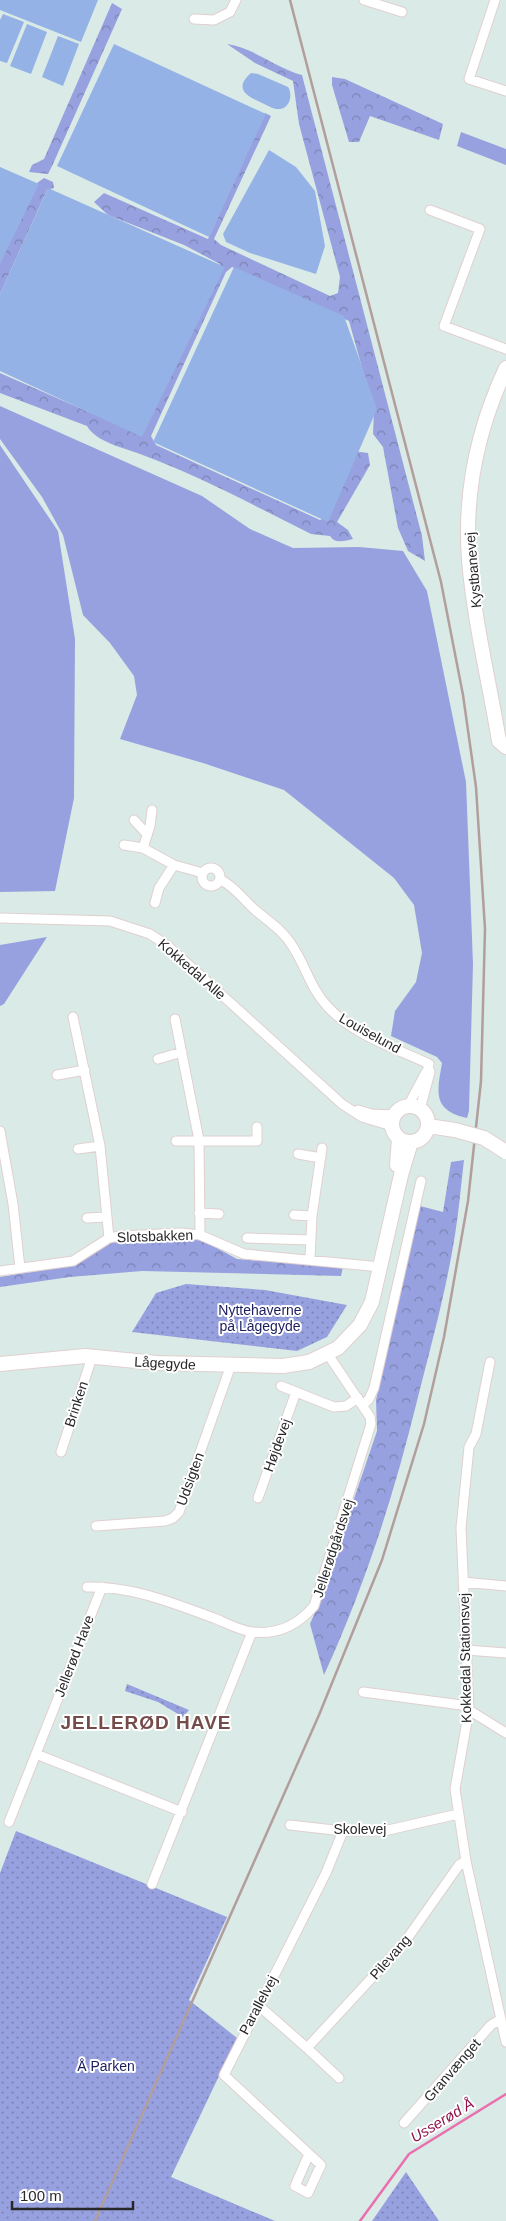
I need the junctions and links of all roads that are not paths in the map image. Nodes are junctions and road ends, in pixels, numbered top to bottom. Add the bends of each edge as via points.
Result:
1 (236, 0) edge
2 (364, 0) edge
3 (495, 0) edge
4 (402, 12) dead end
5 (194, 19) dead end
6 (506, 91) edge
7 (430, 210) dead end
8 (506, 349) edge
9 (506, 368) edge
10 (504, 746) edge
11 (152, 810) dead end
12 (134, 820) dead end
13 (146, 833) junction
14 (124, 845) dead end
15 (143, 848) junction
16 (174, 865) junction
17 (203, 873) junction
18 (220, 880) junction
19 (155, 903) dead end
20 (0, 918) edge
21 (73, 1017) dead end
22 (175, 1019) dead end
23 (182, 1052) junction
24 (158, 1059) dead end
25 (85, 1070) junction
26 (57, 1075) dead end
27 (414, 1107) junction
28 (393, 1120) junction
29 (428, 1126) junction
30 (257, 1127) dead end
31 (0, 1131) edge
32 (199, 1140) junction
33 (405, 1140) junction
34 (176, 1141) dead end
35 (100, 1146) junction
36 (322, 1148) dead end
37 (78, 1149) dead end
38 (506, 1152) edge
39 (298, 1154) dead end
40 (321, 1158) junction
41 (3, 1159) edge
42 (421, 1181) dead end
43 (200, 1213) junction
44 (219, 1214) dead end
45 (294, 1215) dead end
46 (312, 1216) junction
47 (107, 1217) junction
48 (87, 1218) dead end
49 (200, 1235) junction
50 (109, 1238) junction
51 (247, 1238) dead end
52 (311, 1240) junction
53 (310, 1259) junction
54 (377, 1266) junction
55 (20, 1268) junction
56 (0, 1271) edge
57 (332, 1350) junction
58 (92, 1356) junction
59 (490, 1362) dead end
60 (0, 1364) edge
61 (230, 1365) junction
62 (281, 1386) dead end
63 (296, 1392) junction
64 (360, 1402) junction
65 (61, 1452) dead end
66 (258, 1498) dead end
67 (96, 1526) dead end
68 (463, 1582) junction
69 (506, 1586) edge
70 (87, 1587) dead end
71 (102, 1587) junction
72 (252, 1632) junction
73 (466, 1650) junction
74 (506, 1653) edge
75 (363, 1692) dead end
76 (469, 1708) junction
77 (506, 1733) edge
78 (36, 1754) junction
79 (182, 1812) junction
80 (458, 1814) junction
81 (9, 1822) dead end
82 (290, 1825) dead end
83 (343, 1830) junction
84 (466, 1861) junction
85 (152, 1884) dead end
86 (258, 2005) junction
87 (501, 2019) junction
88 (506, 2042) edge
89 (307, 2048) junction
90 (339, 2078) dead end
91 (404, 2123) dead end
92 (309, 2154) dead end

1 - 5 street via 230,12 214,20
2 - 4 street
3 - 6 street via 469,79
7 - 8 street via 480,228 444,326
9 - 10 street, Kystbanevej via 484,421 476,454 468,525 472,588 499,741
11 - 13 street
12 - 13 street
13 - 15 street
14 - 15 street
15 - 16 street
16 - 17 street
16 - 19 street via 159,888
17 - 18 street via 210,868 216,869
17 - 18 street via 202,880 209,886
18 - 27 street, Louiselund via 231,885 283,933 293,946 310,984 344,1022 430,1064 430,1072
20 - 28 street, Kokkedal Alle via 110,921 150,934 168,946 346,1106
21 - 25 street, Slotsbakken
22 - 23 street, Slotsbakken
23 - 24 street
23 - 32 street, Slotsbakken
25 - 26 street
25 - 35 street, Slotsbakken
27 - 28 street via 400,1109
27 - 29 street via 427,1116
28 - 33 street
29 - 33 street via 423,1137
29 - 38 street, bridge via 484,1138
30 - 32 street via 257,1141
31 - 41 street
32 - 34 street
32 - 43 street, Slotsbakken
33 - 54 street, Lågegyde
35 - 37 street
35 - 47 street, Slotsbakken
36 - 40 street
39 - 40 street
40 - 46 street
41 - 55 street via 13,1204
42 - 64 street via 374,1388 369,1399
43 - 44 street, Slotsbakken
43 - 49 street, Slotsbakken
45 - 46 street
46 - 52 street
47 - 48 street, Slotsbakken
47 - 50 street, Slotsbakken
49 - 50 street, Slotsbakken
49 - 53 street, Slotsbakken via 244,1254
50 - 55 street, Slotsbakken via 73,1260
51 - 52 street
52 - 53 street
53 - 54 street, Slotsbakken
54 - 57 street, Lågegyde via 357,1320
55 - 56 street, Slotsbakken
57 - 61 street, Lågegyde via 294,1366
57 - 64 street, Jellerødgårdsvej
58 - 60 street, Lågegyde
58 - 61 street, Lågegyde via 157,1363
58 - 65 street, Brinken
59 - 68 street, Kokkedal Stationsvej via 476,1434 469,1447 461,1528
61 - 67 street, Udsigten via 179,1512 165,1521
62 - 63 street
63 - 64 street via 334,1407
63 - 66 street, Højdevej
64 - 72 street, Jellerødgårdsvej via 370,1417 370,1431 314,1606 302,1620 288,1628
68 - 69 street
68 - 73 street, Kokkedal Stationsvej
70 - 71 street, Jellerødgårdsvej
71 - 72 street, Jellerødgårdsvej via 145,1594
71 - 78 street, Jellerød Have
72 - 79 street
73 - 74 street
73 - 76 street, Kokkedal Stationsvej
75 - 76 street
76 - 77 street
76 - 80 street, Kokkedal Stationsvej via 456,1778
78 - 79 street
78 - 81 street, Jellerød Have
79 - 85 street
80 - 83 street, Skolevej via 384,1831
80 - 84 street, Kokkedal Stationsvej
82 - 83 street, Skolevej
83 - 86 street, Parallelvej via 326,1873
84 - 87 street, Kokkedal Stationsvej
84 - 89 street, Pilevang via 459,1865 404,1943
86 - 89 street
86 - 92 street, Parallelvej via 224,2075
87 - 88 street, Kokkedal Stationsvej
87 - 91 street, Granvænget
89 - 90 street

